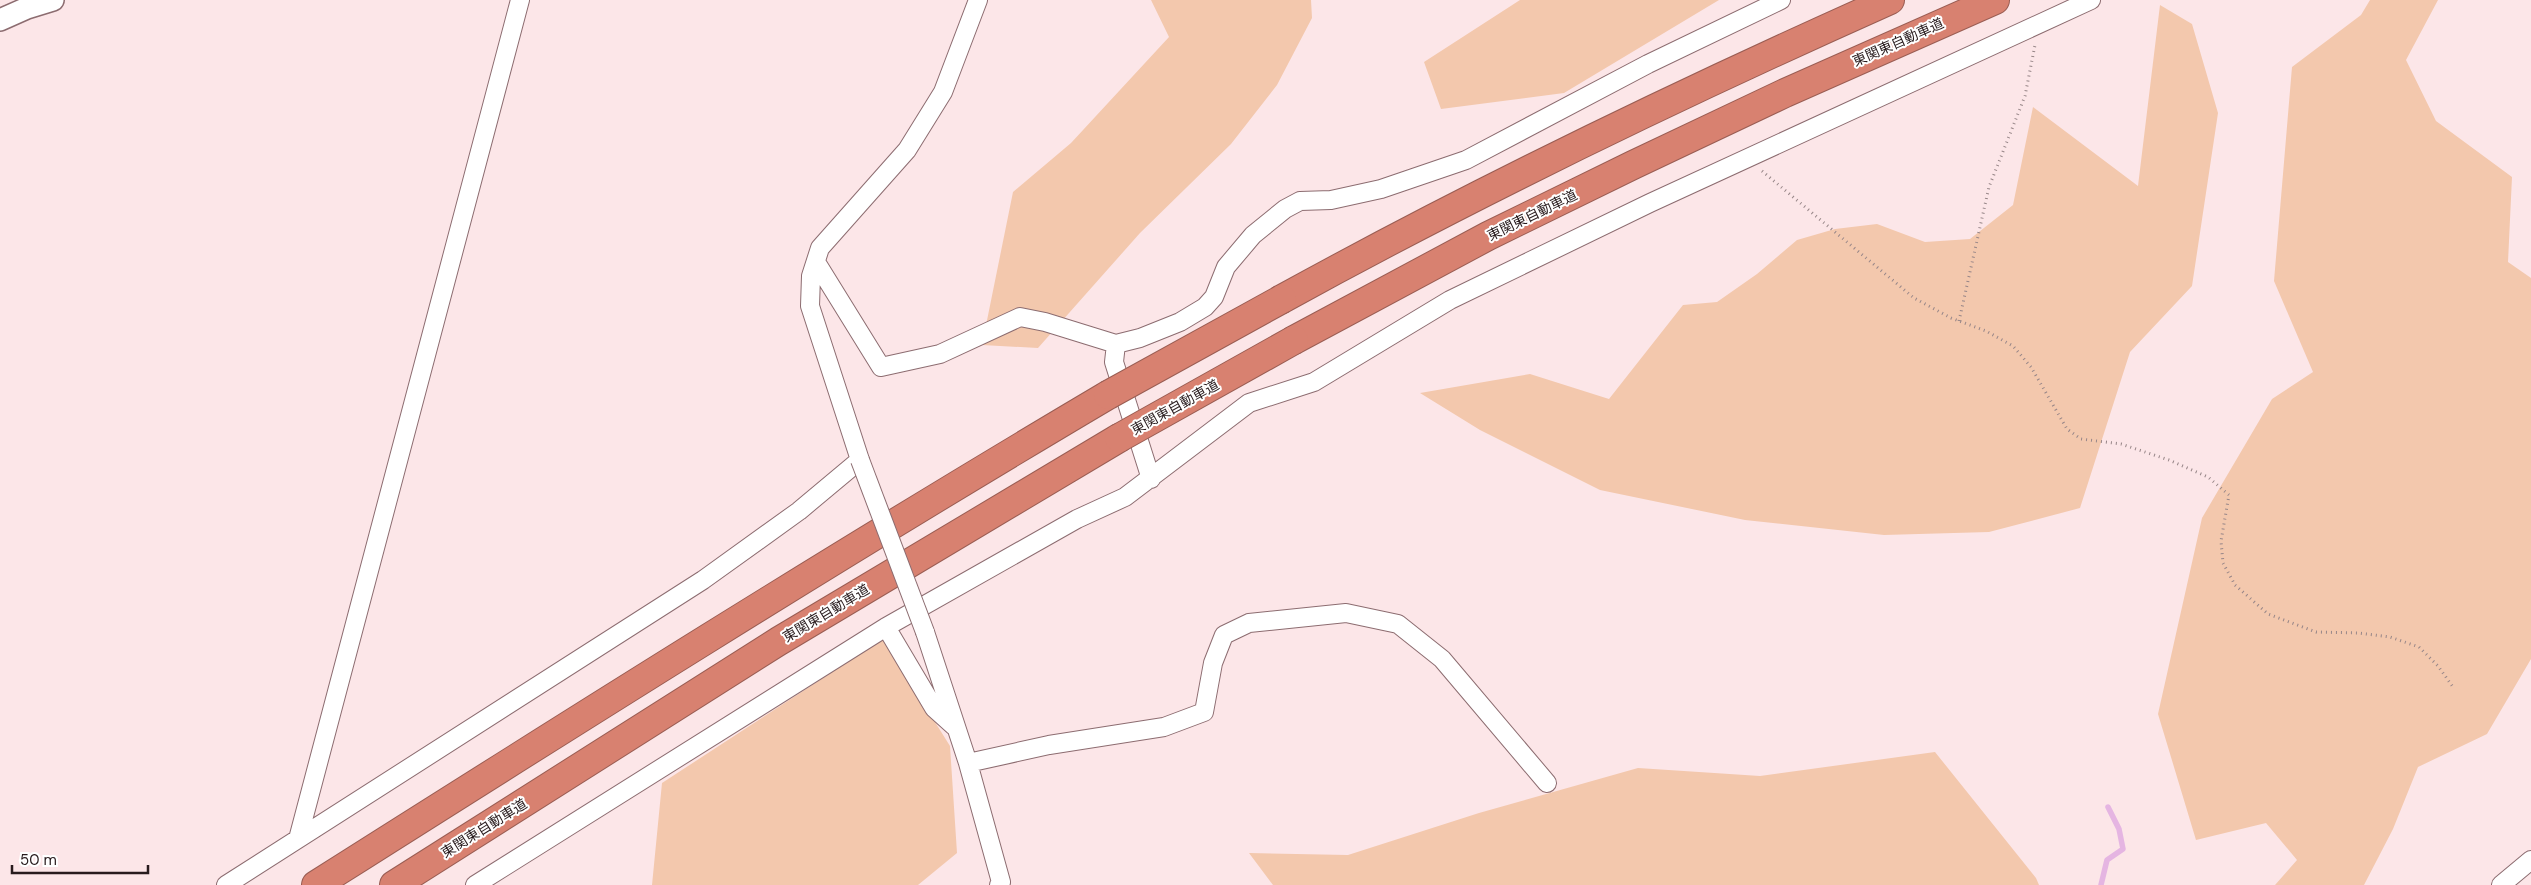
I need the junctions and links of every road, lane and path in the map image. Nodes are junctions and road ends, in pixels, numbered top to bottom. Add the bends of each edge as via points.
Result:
1 (53, 0) edge
2 (520, 0) edge
3 (978, 0) edge
4 (1782, 0) edge
5 (1890, 0) edge
6 (1995, 0) edge
7 (2091, 0) edge
8 (0, 20) edge
9 (2038, 25) junction
10 (1750, 157) junction
11 (816, 262) junction
12 (1959, 321) junction
13 (1116, 344) junction
14 (860, 460) junction
15 (1151, 479) junction
16 (886, 627) junction
17 (2453, 688) dead end
18 (956, 728) junction
19 (968, 763) junction
20 (1547, 783) dead end
21 (298, 839) junction
22 (2531, 860) edge
23 (226, 885) edge
24 (316, 885) edge
25 (394, 885) edge
26 (475, 885) edge
27 (999, 885) edge
28 (2501, 885) edge

1 - 8 street
2 - 21 street
3 - 11 street via 943,92 907,150 820,248
4 - 13 street via 1648,64 1466,160 1381,189 1331,200 1300,201 1253,235 1226,267 1214,297 1205,307 1180,322
5 - 24 highway, bridge via 1472,198 1108,395 928,501
6 - 25 highway, 東関東自動車道, bridge via 1590,186 1488,236 1294,340 1119,438 779,641
7 - 9 street
9 - 10 street
9 - 12 path via 2025,96 1989,187
10 - 12 path via 1768,178 1914,298
10 - 15 street via 1450,300 1314,382 1249,403
11 - 13 street via 881,367 940,354 1020,317
11 - 14 street via 811,276 810,306
12 - 17 path via 1986,330 2013,346 2031,367 2067,429 2081,439 2120,444 2169,460 2208,477 2228,495 2221,541 2223,563 2235,585 2268,614 2316,632 2390,636 2419,647
13 - 15 street via 1114,362
14 - 18 street, bridge via 925,632
14 - 21 street via 799,511 703,580
15 - 16 street via 1125,498 1077,518
16 - 18 street via 934,708
16 - 26 street
18 - 19 street
19 - 20 street via 1049,745 1164,727 1204,712 1213,663 1224,635 1249,623 1346,613 1398,624 1442,658
19 - 27 street via 1001,882
21 - 23 street
22 - 28 street

